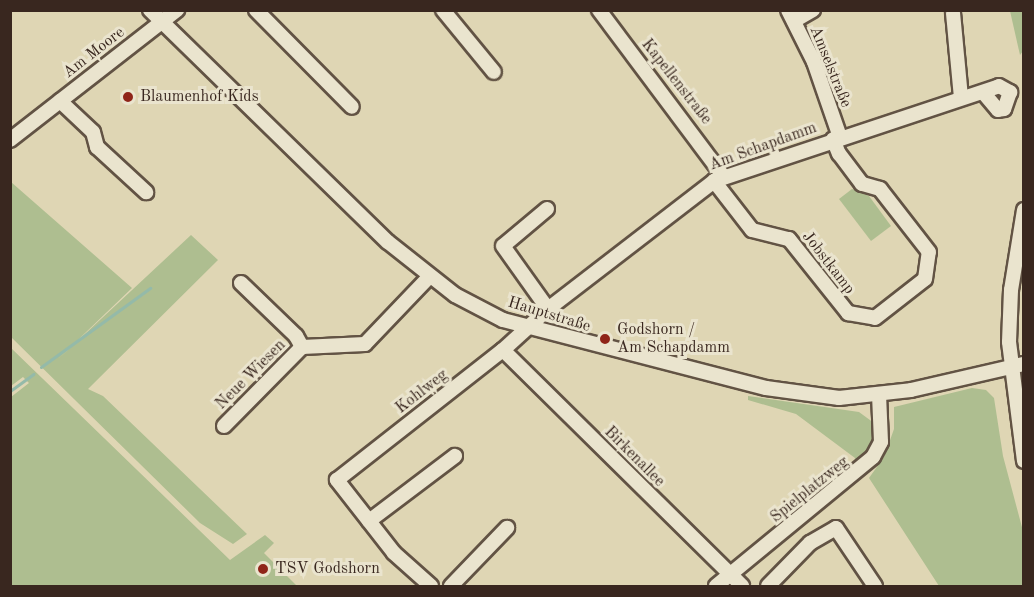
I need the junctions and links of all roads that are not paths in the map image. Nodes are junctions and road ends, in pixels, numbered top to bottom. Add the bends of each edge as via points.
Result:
1 (150, 10) edge
2 (177, 10) edge
3 (256, 10) edge
4 (443, 10) edge
5 (599, 10) edge
6 (813, 10) edge
7 (953, 13) dead end
8 (791, 16) edge
9 (161, 22) junction
10 (494, 72) dead end
11 (982, 92) dead end
12 (961, 98) junction
13 (60, 101) junction
14 (352, 107) dead end
15 (837, 138) junction
16 (10, 140) edge
17 (719, 179) junction
18 (146, 192) dead end
19 (547, 209) dead end
20 (1023, 210) edge
21 (429, 277) junction
22 (240, 283) dead end
23 (548, 309) junction
24 (525, 328) junction
25 (302, 347) junction
26 (503, 350) junction
27 (1017, 365) edge
28 (879, 396) junction
29 (224, 426) dead end
30 (455, 456) dead end
31 (1023, 461) edge
32 (369, 521) junction
33 (507, 528) dead end
34 (730, 575) junction
35 (867, 583) edge
36 (431, 586) edge
37 (451, 586) edge
38 (716, 586) edge
39 (742, 586) edge
40 (768, 586) edge

1 - 9 street, Hauptstraße
2 - 9 street, Am Moore
3 - 14 street
4 - 10 street
5 - 17 street, Kapellenstraße
6 - 8 street
7 - 12 street
8 - 15 street, Amselstraße via 819,75
9 - 13 street, Am Moore
9 - 21 street, Hauptstraße
11 - 12 street, Am Schapdamm
12 - 15 street, Am Schapdamm
13 - 16 street, Am Moore
13 - 18 street, Am Moore via 93,132 97,147
15 - 17 street, Am Schapdamm
15 - 17 street, Jobstkamp via 839,154 862,184 880,189 929,252 925,279 875,318 848,313 789,239 752,230
17 - 23 street, Am Schapdamm
19 - 23 street via 503,246
20 - 27 street via 1011,290
21 - 24 street, Hauptstraße via 477,307
21 - 25 street, Neue Wiesen via 365,344
22 - 25 street, Neue Wiesen via 296,336
23 - 24 street, Am Schapdamm
24 - 26 street, Kohlweg
24 - 28 street, Hauptstraße via 801,395
25 - 29 street, Neue Wiesen
26 - 32 street, Kohlweg via 337,480
26 - 34 street, Birkenallee
27 - 28 street, Hauptstraße
27 - 31 street
28 - 34 street, Spielplatzweg via 881,442 873,457
30 - 32 street
32 - 36 street via 394,553
33 - 37 street
34 - 38 street, Spielplatzweg
34 - 39 street, Birkenallee
35 - 40 street via 836,528 810,543

